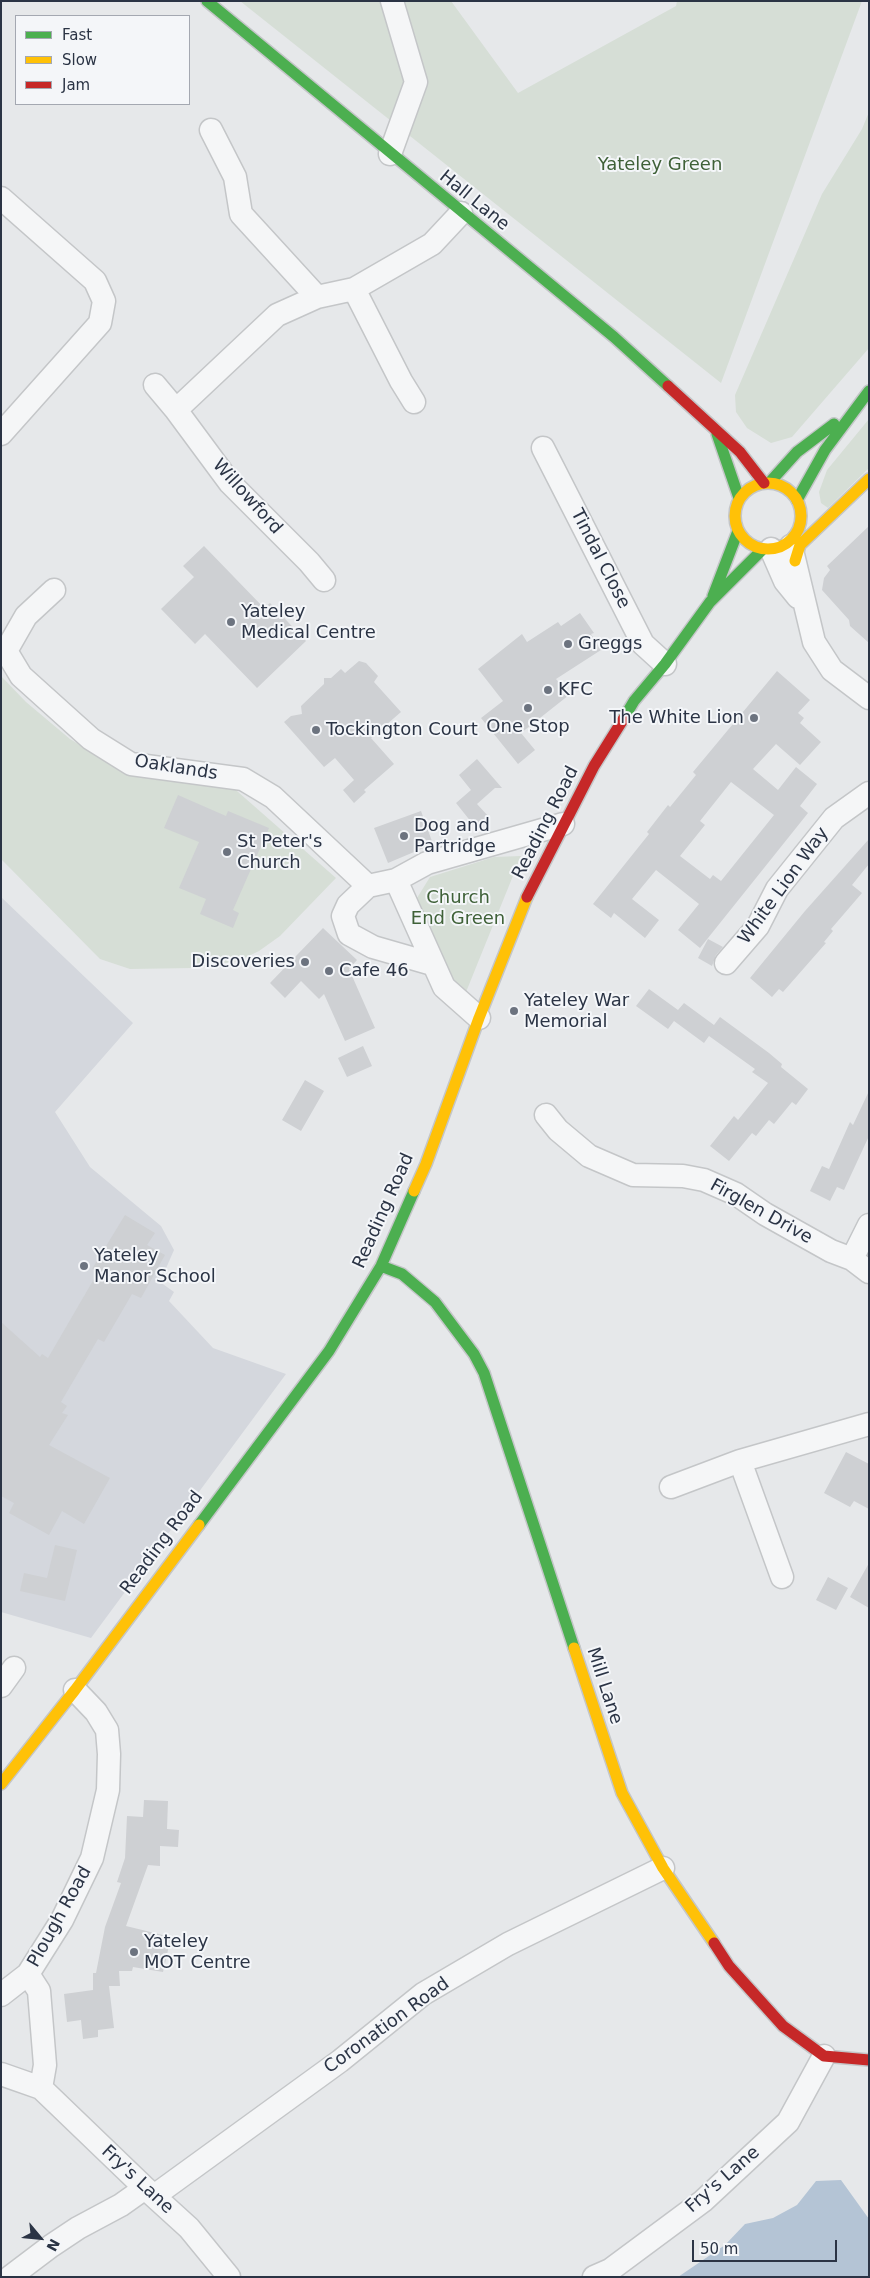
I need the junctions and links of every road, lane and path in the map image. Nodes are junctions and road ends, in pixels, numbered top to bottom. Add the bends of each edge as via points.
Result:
1 (207, 1) edge
2 (392, 1) edge
3 (211, 130) dead end
4 (390, 154) junction
5 (1, 198) edge
6 (462, 213) junction
7 (354, 290) junction
8 (318, 297) junction
9 (155, 385) dead end
10 (869, 391) edge
11 (414, 402) dead end
12 (176, 410) junction
13 (852, 412) junction
14 (716, 431) junction
15 (1, 434) edge
16 (543, 448) dead end
17 (869, 479) edge
18 (767, 483) junction
19 (739, 498) junction
20 (797, 500) junction
21 (801, 514) junction
22 (814, 530) junction
23 (738, 531) junction
24 (783, 547) junction
25 (324, 580) dead end
26 (54, 590) dead end
27 (710, 602) junction
28 (666, 664) junction
29 (869, 698) edge
30 (869, 793) edge
31 (563, 824) junction
32 (396, 880) junction
33 (368, 886) junction
34 (726, 963) dead end
35 (432, 964) junction
36 (479, 1018) junction
37 (546, 1115) dead end
38 (869, 1225) edge
39 (381, 1266) junction
40 (861, 1266) edge
41 (869, 1424) edge
42 (740, 1461) junction
43 (671, 1487) dead end
44 (782, 1577) dead end
45 (74, 1690) junction
46 (1, 1784) edge
47 (662, 1868) junction
48 (28, 1974) junction
49 (1, 1995) edge
50 (824, 2056) junction
51 (869, 2060) edge
52 (1, 2074) edge
53 (41, 2088) junction
54 (149, 2192) junction
55 (10, 2277) edge
56 (229, 2277) edge
57 (594, 2277) edge

1 - 4 main road, Hall Lane
2 - 4 street via 416,82
3 - 8 street via 235,177 240,214
4 - 6 main road, Hall Lane
5 - 15 street via 95,281 104,301 100,323
6 - 7 street via 432,244
6 - 14 main road, Hall Lane via 614,338
7 - 8 street
7 - 11 street
8 - 12 street via 277,315
9 - 12 street, Willowford
10 - 13 main road
12 - 25 street, Willowford via 230,483
13 - 18 main road via 797,452
13 - 20 main road
14 - 18 main road, Hall Lane
14 - 19 main road, Hall Lane
16 - 28 street, Tindal Close via 643,644
17 - 22 main road
18 - 19 main road via 752,486
18 - 20 main road via 781,485
19 - 23 main road via 735,515
20 - 21 main road
21 - 22 main road
21 - 24 main road via 800,526
22 - 24 main road
22 - 24 main road via 800,546
23 - 24 main road via 749,544
23 - 27 main road, Reading Road
24 - 27 main road, Reading Road
24 - 29 street via 785,581 804,606 814,642 832,670
26 - 33 street, Oaklands via 26,616 6,651 21,676 91,738 131,764 243,779 274,796
27 - 28 main road, Reading Road
28 - 31 main road, Reading Road via 625,714
30 - 34 street, White Lion Way via 834,818 777,889 758,926
31 - 32 street via 427,863
31 - 36 main road, Reading Road via 524,904
32 - 33 street
32 - 35 street
33 - 35 street via 348,904 343,916 349,934 373,947
35 - 36 street via 444,987
36 - 39 main road, Reading Road via 426,1164
37 - 40 street, Firglen Drive via 558,1130 590,1156 633,1174 704,1180 736,1194 764,1214
38 - 40 street
39 - 45 main road, Reading Road via 329,1351
39 - 47 main road, Mill Lane via 402,1274 435,1302 474,1354 484,1373 622,1793
41 - 42 street
42 - 43 street
42 - 44 street
45 - 46 main road, Reading Road
45 - 48 street, Plough Road via 96,1712 107,1730 108,1790 92,1858 62,1920
47 - 50 main road, Mill Lane via 729,1966 782,2026
47 - 54 street, Coronation Road via 508,1944 423,1994 340,2060
48 - 49 street, Plough Road
48 - 53 street via 39,1991 45,2065
50 - 51 main road
50 - 57 street, Fry's Lane via 788,2122 703,2201 610,2270
52 - 53 street, Fry's Lane
53 - 54 street, Fry's Lane
54 - 55 street, Coronation Road via 58,2241
54 - 56 street, Fry's Lane via 190,2228

